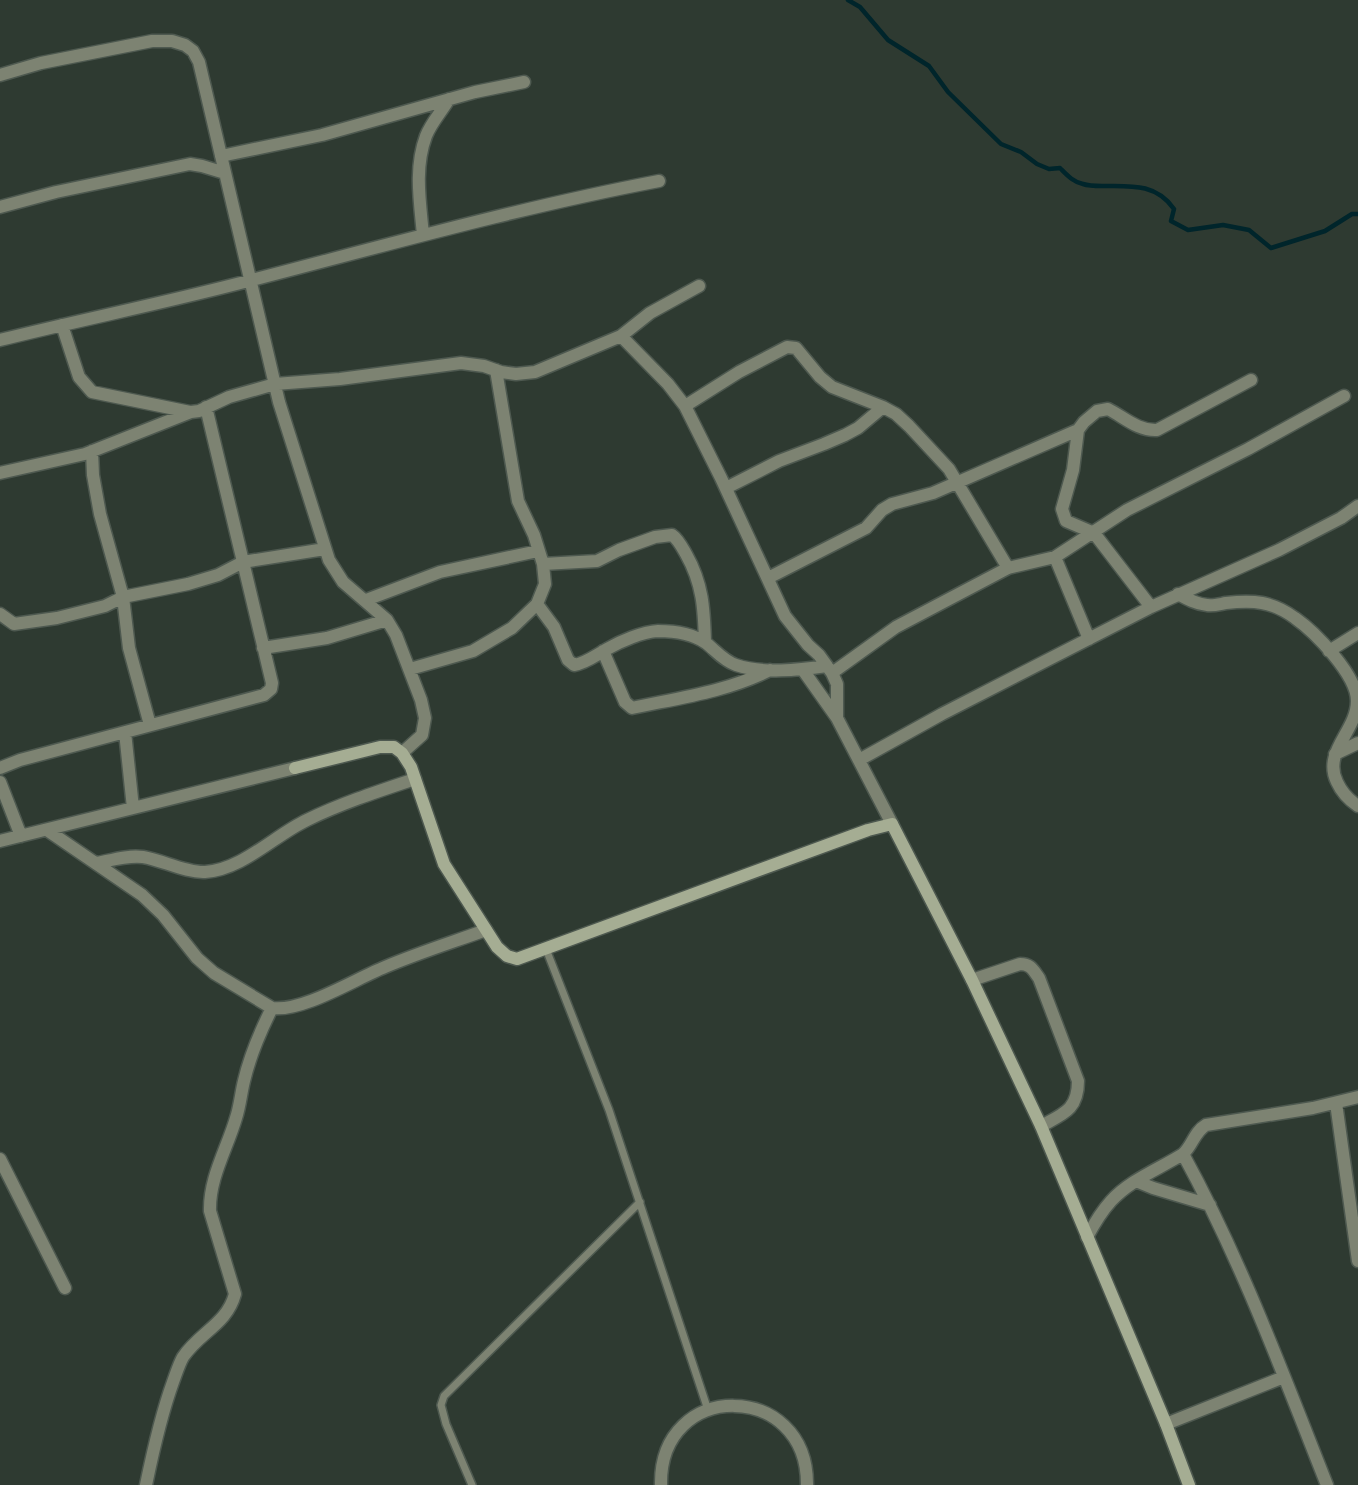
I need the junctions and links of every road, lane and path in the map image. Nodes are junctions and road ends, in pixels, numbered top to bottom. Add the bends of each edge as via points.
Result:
1 (0, 75) edge
2 (524, 82) dead end
3 (449, 99) junction
4 (221, 156) junction
5 (225, 173) junction
6 (658, 181) dead end
7 (0, 207) edge
8 (423, 235) junction
9 (250, 281) junction
10 (699, 286) dead end
11 (62, 325) junction
12 (621, 336) junction
13 (0, 340) edge
14 (496, 370) junction
15 (1251, 380) dead end
16 (275, 384) junction
17 (1344, 396) dead end
18 (685, 406) junction
19 (206, 407) junction
20 (883, 407) junction
21 (191, 412) junction
22 (1078, 430) junction
23 (92, 451) junction
24 (0, 473) edge
25 (957, 482) junction
26 (726, 488) junction
27 (1358, 506) edge
28 (1094, 533) junction
29 (325, 549) junction
30 (538, 551) junction
31 (1055, 558) junction
32 (243, 562) junction
33 (543, 564) junction
34 (1008, 568) junction
35 (768, 578) junction
36 (1178, 594) junction
37 (123, 597) junction
38 (366, 600) junction
39 (537, 604) junction
40 (1151, 607) junction
41 (0, 614) edge
42 (387, 620) junction
43 (1358, 633) edge
44 (1089, 639) junction
45 (705, 642) junction
46 (263, 648) junction
47 (603, 651) junction
48 (1329, 651) junction
49 (731, 663) junction
50 (410, 669) junction
51 (771, 669) junction
52 (803, 670) junction
53 (829, 670) junction
54 (726, 689) junction
55 (837, 718) junction
56 (150, 726) junction
57 (125, 732) junction
58 (1358, 743) edge
59 (402, 753) junction
60 (1335, 754) junction
61 (859, 760) junction
62 (0, 768) edge
63 (415, 778) junction
64 (0, 782) edge
65 (1358, 806) edge
66 (133, 808) junction
67 (892, 824) junction
68 (47, 830) junction
69 (21, 836) junction
70 (0, 841) edge
71 (98, 863) junction
72 (486, 930) junction
73 (546, 949) junction
74 (972, 980) junction
75 (272, 1008) junction
76 (1358, 1097) edge
77 (1336, 1103) junction
78 (1041, 1126) junction
79 (1183, 1154) junction
80 (0, 1159) edge
81 (1136, 1181) junction
82 (640, 1202) junction
83 (1210, 1205) junction
84 (1087, 1237) junction
85 (1358, 1261) edge
86 (65, 1288) dead end
87 (1284, 1377) junction
88 (708, 1410) junction
89 (1166, 1424) junction
90 (146, 1485) edge
91 (472, 1485) edge
92 (661, 1485) edge
93 (807, 1485) edge
94 (1189, 1485) edge
95 (1327, 1485) edge

1 - 4 street via 41,63 172,40 193,51 199,62
2 - 3 street
3 - 4 street via 322,135
3 - 8 street via 427,134 421,156 418,182
4 - 5 street
5 - 7 street via 190,164
5 - 9 street
6 - 8 street
8 - 9 street
9 - 11 street
9 - 16 street
10 - 12 street via 650,313
11 - 13 street
11 - 21 street via 79,377 92,392
12 - 14 street via 535,372
12 - 18 street
14 - 16 street via 461,363
14 - 30 street via 518,501
15 - 22 street via 1157,430 1139,427 1108,409 1097,411
16 - 19 street
16 - 29 street
17 - 28 street via 1127,510
18 - 20 street via 787,347 796,348 832,387
18 - 26 street
19 - 21 street
19 - 32 street
20 - 25 street via 909,426 949,468
20 - 26 street via 858,428
21 - 23 street
22 - 25 street
22 - 28 street via 1073,470 1062,509 1066,521
23 - 24 street
23 - 37 street via 100,514
25 - 34 street
25 - 35 street via 892,504 866,528
26 - 35 street
27 - 36 street via 1341,519 1279,550
28 - 31 street
28 - 40 street
29 - 32 street
29 - 38 street via 343,582
30 - 33 street
30 - 38 street via 440,572
31 - 34 street
31 - 44 street
32 - 37 street via 188,584
32 - 46 street
33 - 39 street via 545,584
33 - 45 street via 597,561 646,540 672,535 697,573 704,606
34 - 53 street via 896,627
35 - 53 street via 785,616
36 - 40 street
36 - 48 street via 1209,606 1256,600 1276,606 1296,618
37 - 41 street via 96,608 36,621 14,624
37 - 56 street via 129,648
38 - 42 street
39 - 47 street via 554,627 567,660 574,665
39 - 50 street via 512,628 473,651
40 - 44 street
42 - 46 street via 327,638
42 - 50 street
43 - 48 street
44 - 61 street
45 - 47 street via 688,634 657,631
45 - 49 street
46 - 56 street via 272,683 264,695
47 - 54 street via 625,702 632,708
48 - 60 street via 1344,666 1357,701 1350,726
49 - 51 street
49 - 54 street
50 - 59 street via 425,718 422,735
51 - 52 street
51 - 54 street
52 - 53 street
52 - 55 street
53 - 55 street via 837,684
55 - 61 street
56 - 57 street
57 - 62 street
57 - 66 street
58 - 60 street
59 - 63 street
59 - 66 street via 394,747 380,747
60 - 65 street via 1335,779
61 - 67 street
63 - 71 street via 306,820 224,868 204,872 129,856
63 - 72 street via 444,864
64 - 69 street
66 - 68 street
67 - 73 street
67 - 74 street
68 - 69 street
68 - 71 street
69 - 70 street
71 - 75 street via 142,895 214,973
72 - 73 street via 507,956 518,959
72 - 75 street via 385,967 301,1005 283,1010
73 - 82 lane
74 - 78 street
74 - 78 street via 1020,964 1032,967 1039,978 1078,1081 1078,1095 1071,1107
75 - 90 street via 256,1038 237,1116 210,1199 210,1211 235,1294 232,1307 182,1358 168,1396
76 - 77 street
77 - 79 street via 1206,1125
77 - 85 street
78 - 84 street
79 - 81 street
79 - 83 street
80 - 86 street
81 - 83 street
81 - 84 street via 1112,1200
82 - 88 lane
82 - 91 lane via 444,1395 441,1405 446,1424
83 - 87 street
84 - 89 street
87 - 89 street
87 - 95 street
88 - 92 street via 692,1418 674,1436 663,1459
88 - 93 street via 741,1405 776,1419 801,1448
89 - 94 street

